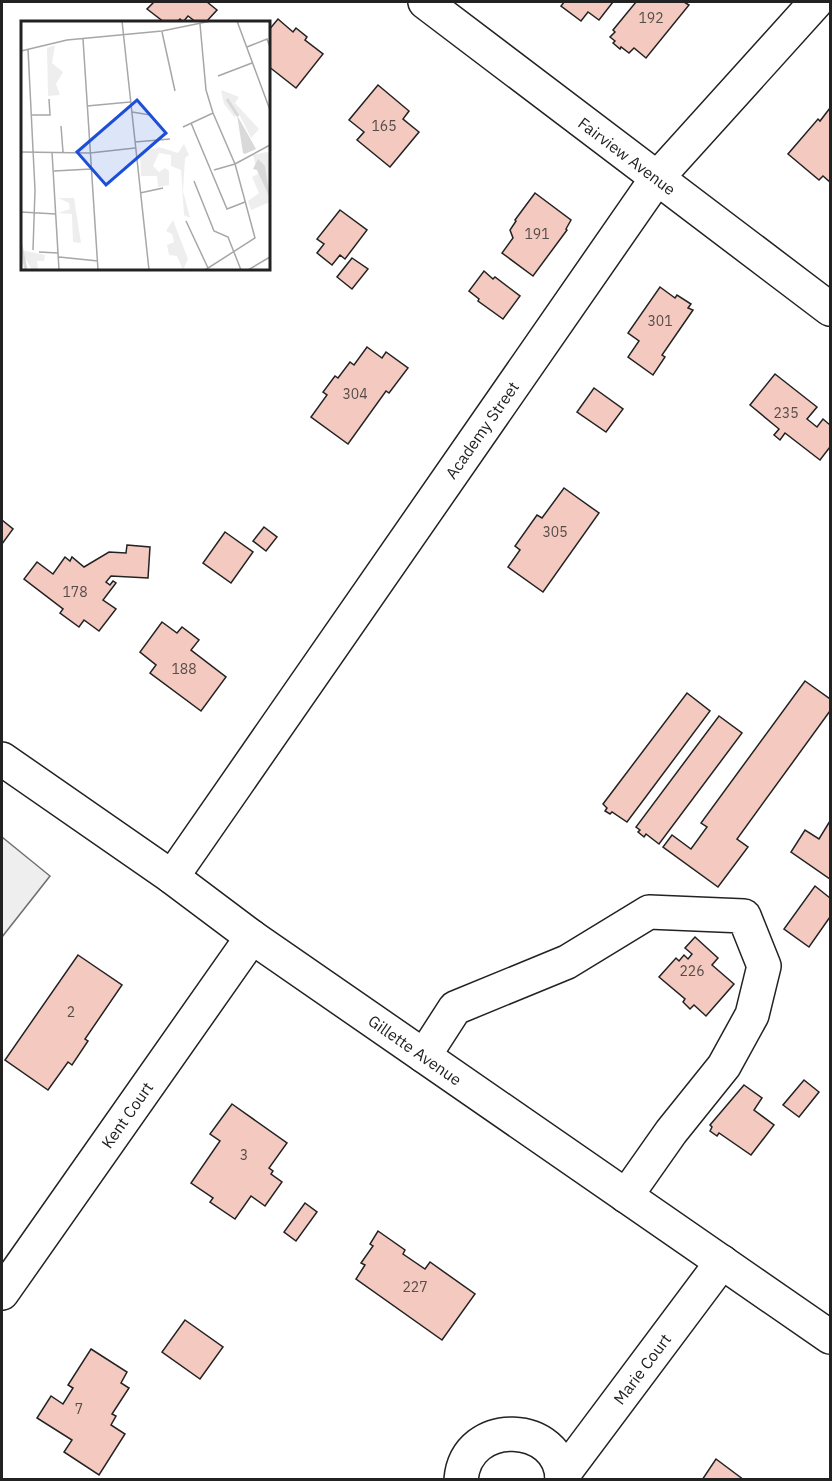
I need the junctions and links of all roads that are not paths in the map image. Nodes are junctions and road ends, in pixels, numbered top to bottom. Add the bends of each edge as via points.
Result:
1 (425, 2) edge
2 (816, 2) edge
3 (657, 178) junction
4 (831, 309) edge
5 (2, 759) edge
6 (172, 878) junction
7 (252, 937) junction
8 (424, 1056) junction
9 (626, 1196) junction
10 (722, 1262) junction
11 (2, 1293) edge
12 (831, 1337) edge
13 (562, 1478) edge
14 (461, 1479) edge

1 - 3 street, Fairview Avenue
2 - 3 street, Academy Street
3 - 4 street, Fairview Avenue
3 - 6 street, Academy Street
5 - 6 street, Gillette Avenue
6 - 7 street, Gillette Avenue
7 - 8 street, Gillette Avenue
7 - 11 street, Kent Court
8 - 9 street, Gillette Avenue
8 - 9 street via 455,1008 567,962 649,912 744,916 764,966 753,1015 724,1066
9 - 10 street, Gillette Avenue
10 - 12 street, Gillette Avenue
10 - 13 street, Marie Court
13 - 14 street, Marie Court via 550,1450 530,1436 505,1433 484,1440 469,1457

